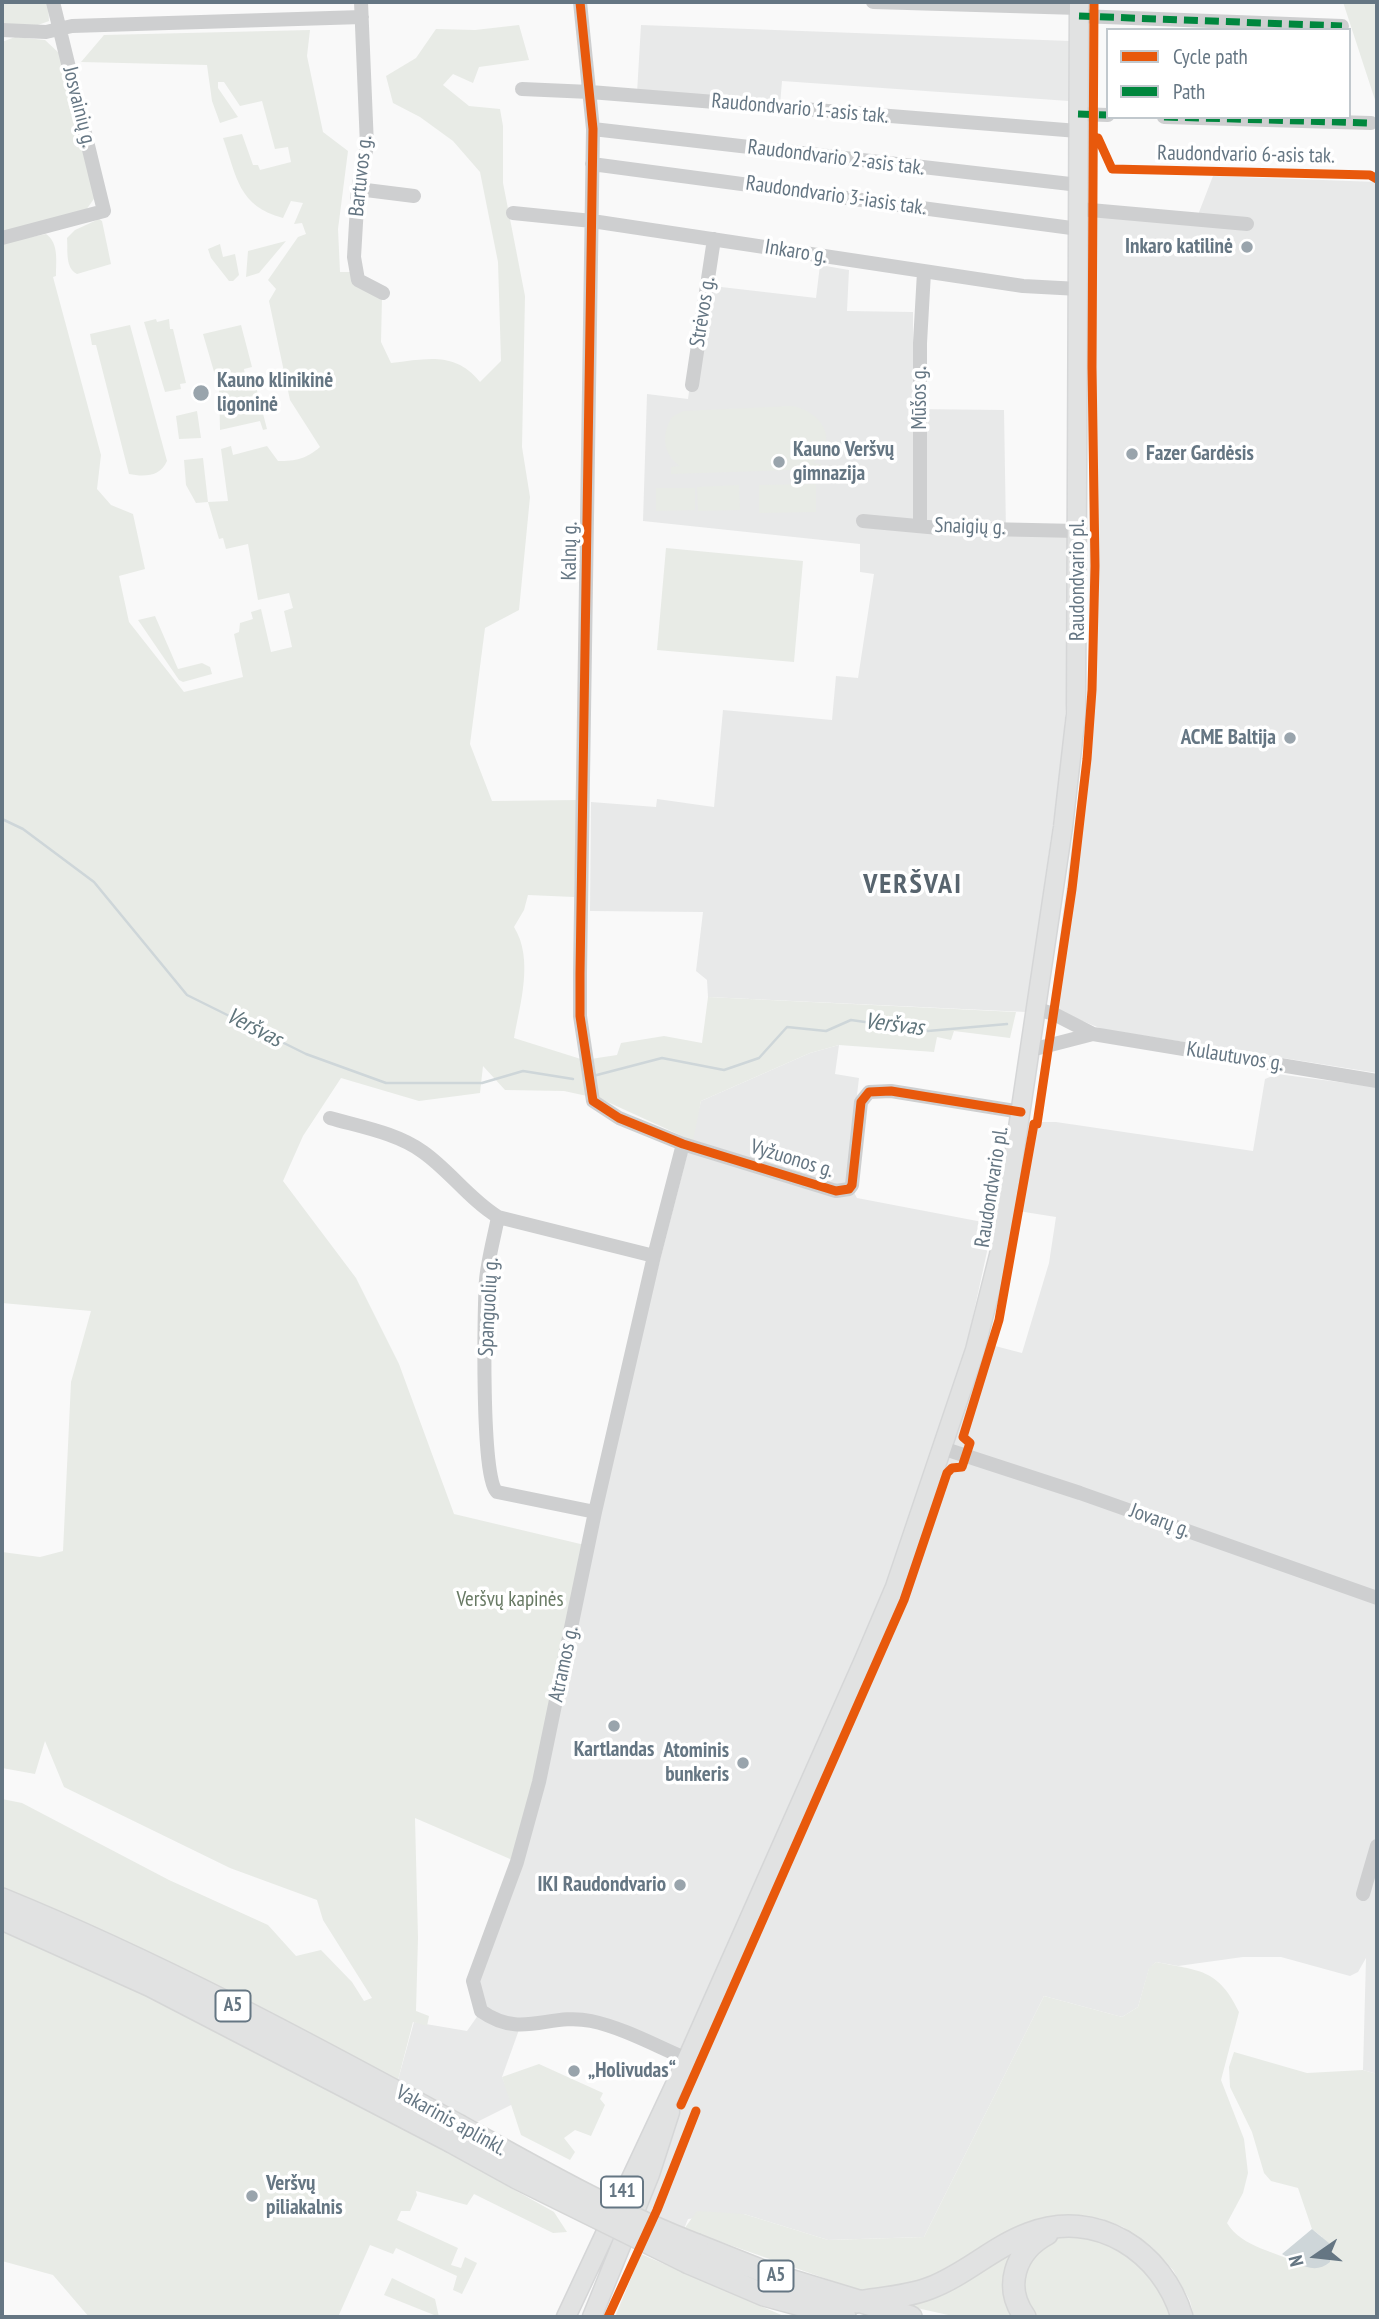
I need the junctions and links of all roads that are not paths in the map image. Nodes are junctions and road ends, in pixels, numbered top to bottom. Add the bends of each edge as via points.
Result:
1 (53, 2) edge
2 (361, 2) edge
3 (580, 2) edge
4 (873, 2) edge
5 (1079, 9) edge
6 (362, 17) junction
7 (1342, 26) dead end
8 (60, 29) junction
9 (2, 30) edge
10 (21, 31) junction
11 (2, 39) edge
12 (522, 89) dead end
13 (590, 92) junction
14 (1106, 116) edge
15 (1233, 119) edge
16 (1078, 123) junction
17 (1371, 123) dead end
18 (593, 129) junction
19 (593, 164) junction
20 (1079, 185) junction
21 (359, 189) junction
22 (414, 196) dead end
23 (1079, 209) junction
24 (513, 213) dead end
25 (592, 221) junction
26 (1247, 224) dead end
27 (1079, 229) junction
28 (2, 238) edge
29 (714, 239) junction
30 (924, 272) junction
31 (1079, 289) junction
32 (383, 293) dead end
33 (692, 385) dead end
34 (863, 521) dead end
35 (920, 524) junction
36 (1078, 531) junction
37 (1037, 1009) junction
38 (1093, 1034) junction
39 (1031, 1050) junction
40 (1377, 1082) edge
41 (1021, 1112) junction
42 (330, 1118) dead end
43 (683, 1144) junction
44 (498, 1217) junction
45 (654, 1256) junction
46 (942, 1448) junction
47 (595, 1512) junction
48 (1377, 1598) edge
49 (1377, 1846) edge
50 (1363, 1894) dead end
51 (2, 1899) edge
52 (2, 1919) edge
53 (687, 2059) junction
54 (454, 2133) junction
55 (1057, 2228) junction
56 (693, 2254) junction
57 (764, 2295) junction
58 (851, 2310) edge
59 (566, 2317) edge
60 (592, 2317) edge
61 (810, 2317) edge
62 (911, 2317) edge
63 (1025, 2317) edge
64 (1182, 2317) edge

1 - 8 street, Josvainių g.
2 - 6 street, Bartuvos g.
3 - 13 street, Kalnų g.
4 - 5 street
5 - 7 street
5 - 16 main road, Raudondvario pl. / 141
6 - 8 street
6 - 21 street, Bartuvos g. via 368,146
8 - 10 street
8 - 28 street, Josvainių g. via 104,211
9 - 10 street
10 - 11 street
12 - 13 street, Raudondvario 1-asis tak.
13 - 16 street, Raudondvario 1-asis tak.
13 - 18 street, Kalnų g.
14 - 16 street, Raudondvario 1-asis tak.
15 - 17 street
16 - 20 main road, Raudondvario pl. / 141
18 - 19 street, Kalnų g.
18 - 20 street, Raudondvario 2-asis tak.
19 - 25 street, Kalnų g.
19 - 27 street, Raudondvario 3-iasis tak.
20 - 23 main road, Raudondvario pl. / 141
21 - 22 street
21 - 32 street, Bartuvos g. via 356,274 363,284
23 - 26 street
23 - 27 main road, Raudondvario pl. / 141
24 - 25 street, Inkaro g.
25 - 29 street, Inkaro g.
25 - 43 street, Kalnų g. via 580,1016 593,1101 618,1118
27 - 31 main road, Raudondvario pl. / 141
29 - 30 street, Inkaro g.
29 - 33 street, Strėvos g.
30 - 31 street, Inkaro g.
30 - 35 street, Mūšos g.
31 - 36 main road, Raudondvario pl. / 141
34 - 35 street, Snaigių g.
35 - 36 street, Snaigių g.
36 - 37 main road, Raudondvario pl. / 141 via 1073,758
37 - 38 street, Kulautuvos g.
37 - 39 main road, Raudondvario pl. / 141
38 - 39 street, Kulautuvos g.
38 - 40 street, Kulautuvos g.
39 - 41 main road, Raudondvario pl. / 141
41 - 43 street, Vyžuonos g. via 891,1091 869,1093 861,1102 852,1185 842,1191
41 - 46 main road, Raudondvario pl. / 141 via 989,1299
42 - 44 street via 393,1136 423,1152
43 - 45 street, Atramos g.
44 - 45 street
44 - 47 street, Spanguolių g. via 486,1279 485,1416 490,1483 497,1492
45 - 47 street, Atramos g.
46 - 48 street, Jovarų g.
46 - 53 main road, Raudondvario pl. / 141 via 884,1611
47 - 53 street, Atramos g. via 539,1782 517,1862 473,1981 474,1994 481,2011 513,2025 591,2021
49 - 50 street
51 - 54 highway, Vakarinis aplinkl. / A5 via 307,2043
52 - 54 highway, Vakarinis aplinkl. / A5
53 - 59 main road, Raudondvario pl. / 141
53 - 60 main road, Raudondvario pl. / 141 via 650,2174
54 - 56 highway, Vakarinis aplinkl. / A5, bridge via 662,2231
55 - 58 highway via 1019,2238 929,2288
55 - 63 highway via 1030,2246 1016,2266 1014,2292
55 - 64 highway via 1073,2226 1109,2233 1139,2251 1165,2279
56 - 57 highway, Vakarinis aplinkl. / A5
56 - 58 highway, Vakarinis aplinkl. / A5 via 770,2274
57 - 58 highway, Vakarinis aplinkl. / A5
57 - 61 highway
58 - 62 highway, Vakarinis aplinkl. / A5

